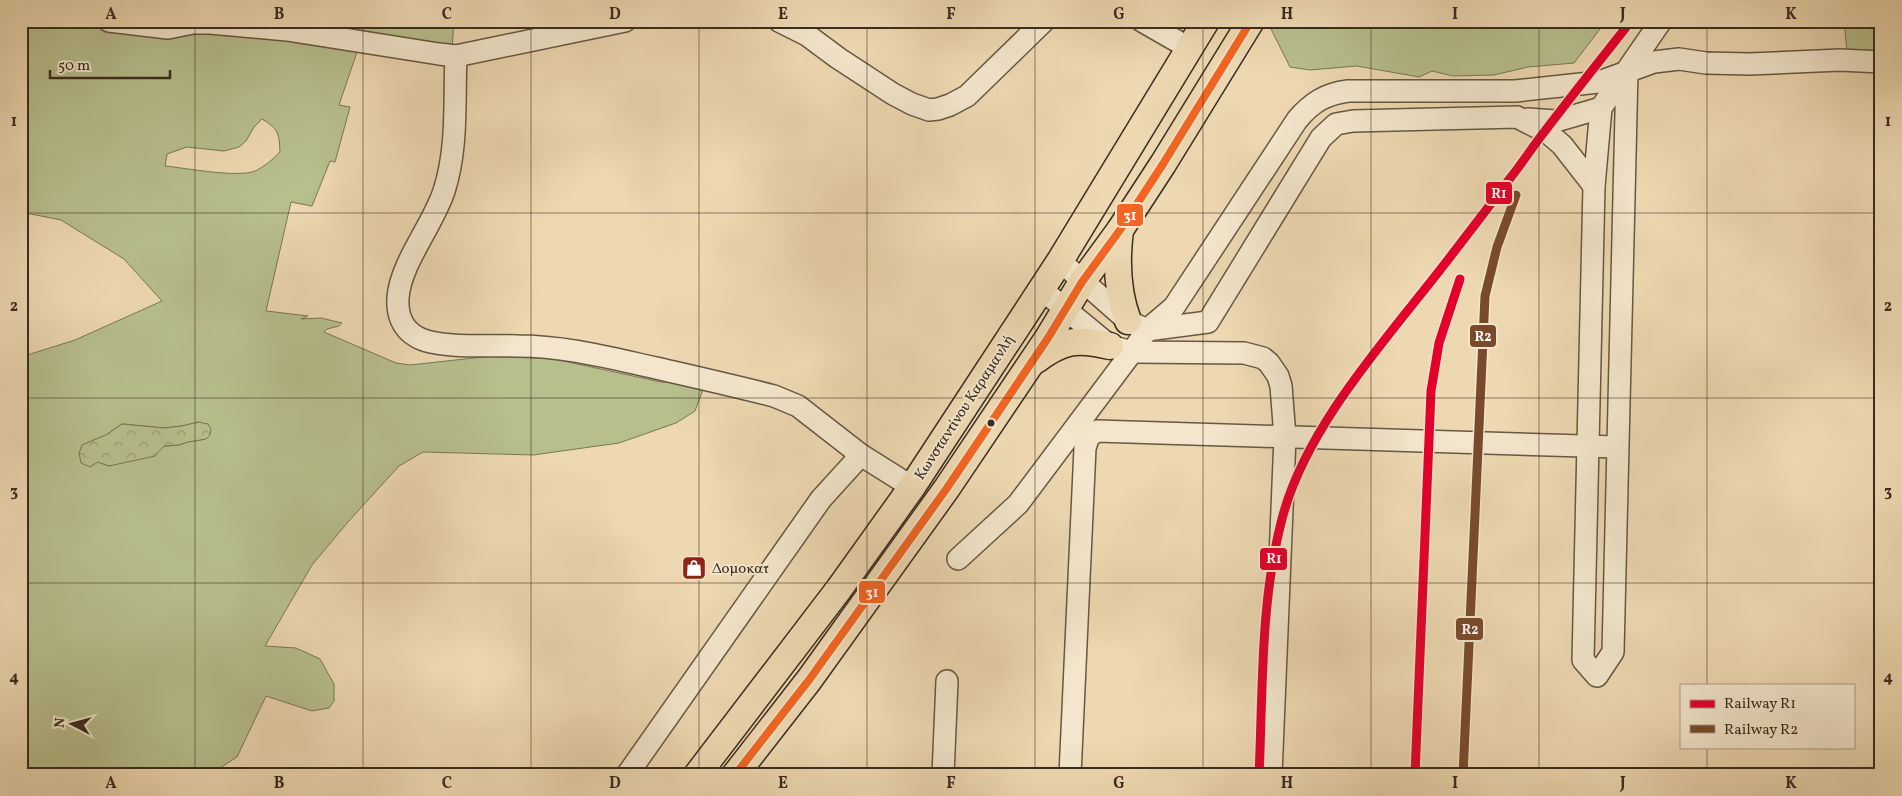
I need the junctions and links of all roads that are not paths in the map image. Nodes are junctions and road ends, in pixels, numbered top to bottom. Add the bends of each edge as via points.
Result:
1 (109, 21) edge
2 (626, 21) edge
3 (779, 21) edge
4 (1044, 21) edge
5 (1142, 21) edge
6 (1206, 21) edge
7 (1251, 21) edge
8 (1661, 21) edge
9 (1188, 48) junction
10 (456, 56) junction
11 (1881, 62) edge
12 (1626, 72) junction
13 (1601, 108) junction
14 (1517, 117) junction
15 (1594, 186) junction
16 (1120, 230) junction
17 (1060, 261) junction
18 (1082, 282) junction
19 (1040, 288) junction
20 (1065, 310) junction
21 (1137, 326) junction
22 (1121, 349) junction
23 (1031, 364) junction
24 (1285, 437) junction
25 (1587, 447) junction
26 (1617, 447) junction
27 (861, 455) junction
28 (912, 487) junction
29 (958, 559) dead end
30 (947, 681) dead end
31 (627, 775) edge
32 (697, 775) edge
33 (734, 775) edge
34 (943, 775) edge
35 (1070, 775) edge
36 (1271, 775) edge

1 - 10 street via 168,28 210,23 287,30
2 - 10 street
3 - 4 street via 807,35 893,94 929,110 950,105 967,96
5 - 9 street
6 - 9 main road, Κωνσταντίνου Καραμανλή
7 - 16 main road, Κωνσταντίνου Καραμανλή
8 - 12 street
9 - 17 main road, Κωνσταντίνου Καραμανλή
10 - 27 street via 450,170 438,206 399,289 398,309 407,329 428,342 580,351 774,396 798,406
11 - 12 street via 1840,60 1750,64 1678,59 1654,62
12 - 13 street
12 - 21 street via 1599,82 1515,91 1348,91 1328,94 1296,120 1174,307
12 - 26 street
13 - 14 street via 1556,121
13 - 15 street
14 - 15 street via 1562,145
14 - 21 street via 1336,124 1321,138 1208,322
15 - 25 street
16 - 18 main road, Κωνσταντίνου Καραμανλή
16 - 21 main road via 1117,255 1122,300
17 - 18 street
17 - 19 main road, Κωνσταντίνου Καραμανλή
18 - 20 main road, Κωνσταντίνου Καραμανλή
18 - 21 street
19 - 20 street
19 - 28 main road, Κωνσταντίνου Καραμανλή
20 - 22 street
20 - 23 main road, Κωνσταντίνου Καραμανλή
21 - 22 street
22 - 23 main road via 1087,341 1071,342 1055,347
22 - 24 street via 1244,353 1263,358 1282,386
22 - 29 street via 1018,504
23 - 33 main road, Κωνσταντίνου Καραμανλή via 868,600
24 - 25 street
24 - 35 street via 1097,431 1089,436 1085,448
24 - 36 street
25 - 26 street
25 - 26 street via 1583,660 1597,676 1613,652
27 - 28 street
27 - 31 street via 821,499
28 - 32 main road, Κωνσταντίνου Καραμανλή
30 - 34 street

